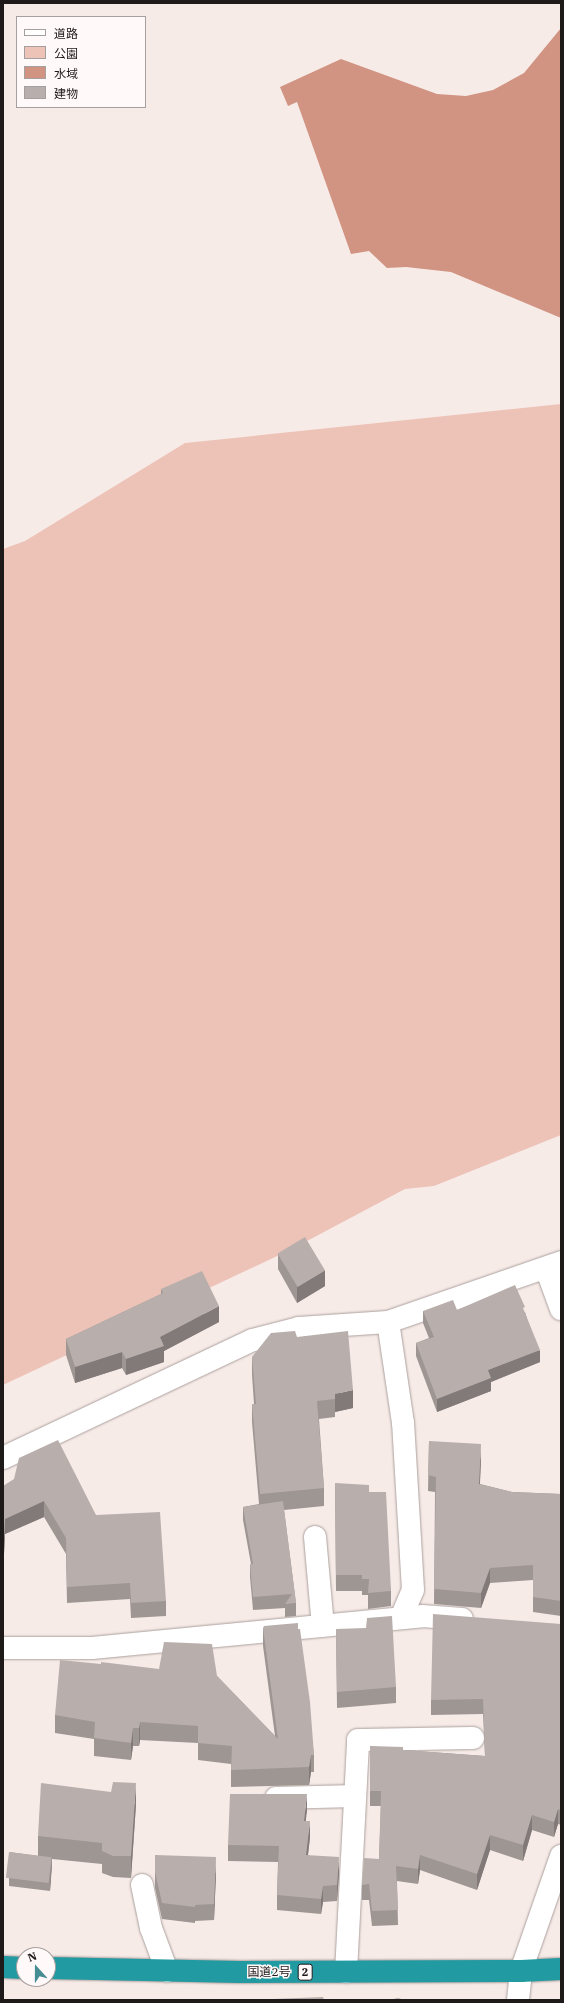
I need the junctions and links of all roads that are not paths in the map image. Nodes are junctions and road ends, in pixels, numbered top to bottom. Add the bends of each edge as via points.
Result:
1 (553, 1265) edge
2 (561, 1309) edge
3 (388, 1322) junction
4 (3, 1458) edge
5 (315, 1537) dead end
6 (401, 1618) junction
7 (485, 1621) edge
8 (323, 1626) junction
9 (3, 1648) edge
10 (474, 1738) dead end
11 (355, 1796) junction
12 (257, 1798) edge
13 (561, 1856) edge
14 (142, 1885) dead end
15 (3, 1967) edge
16 (16, 1968) edge
17 (56, 1968) edge
18 (561, 1968) edge
19 (167, 1971) junction
20 (521, 1971) junction
21 (346, 1972) junction
22 (518, 2000) edge

1 - 2 street
1 - 3 street
3 - 4 street via 299,1328 253,1340
3 - 6 street via 402,1423 413,1590
5 - 8 street
6 - 7 street via 422,1616
6 - 8 street
8 - 9 street via 92,1648
10 - 11 street via 358,1740
11 - 12 street
11 - 21 street
13 - 20 street
14 - 19 street via 151,1928
15 - 16 highway
17 - 19 highway, 国道2号 / 2
18 - 20 highway, 国道2号 / 2
19 - 21 highway, 国道2号 / 2
20 - 21 highway, 国道2号 / 2
20 - 22 street

